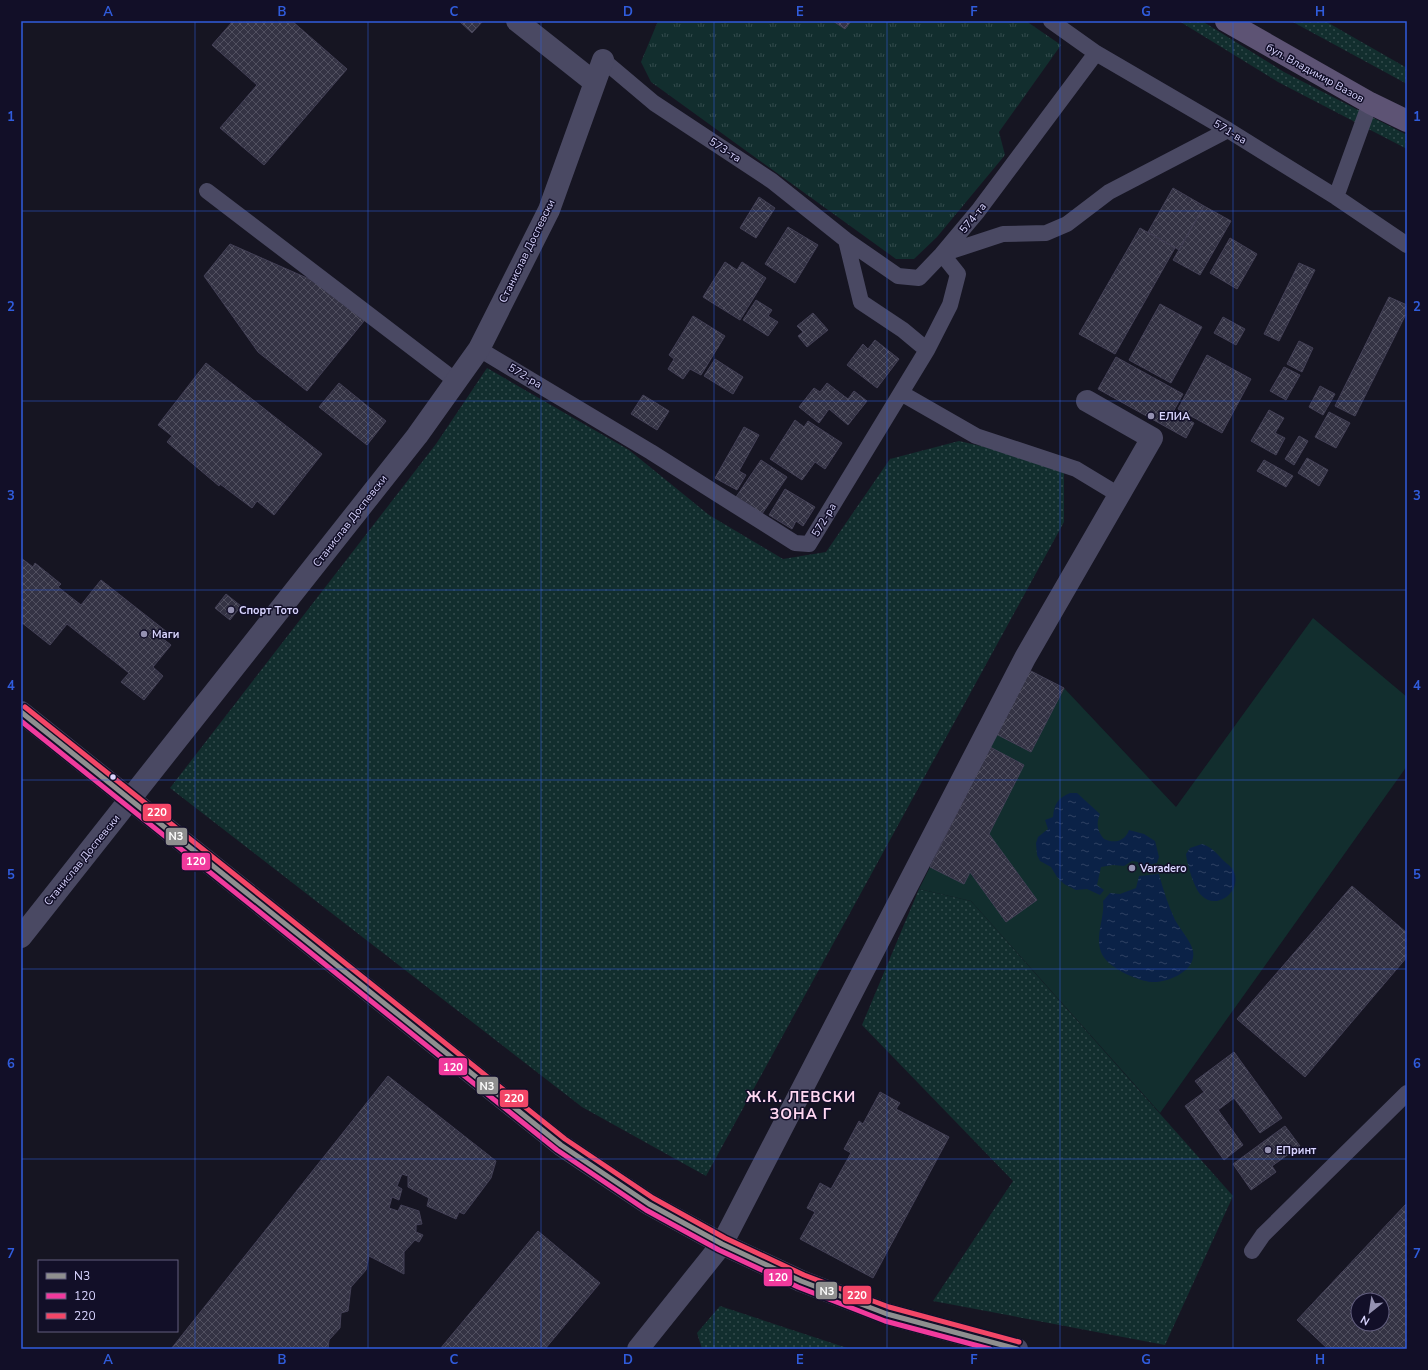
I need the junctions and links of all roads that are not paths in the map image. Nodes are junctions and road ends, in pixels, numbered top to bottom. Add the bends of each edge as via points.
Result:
1 (517, 21) edge
2 (1051, 21) edge
3 (1226, 21) edge
4 (1096, 53) junction
5 (603, 60) joint
6 (594, 82) junction
7 (1370, 102) junction
8 (1407, 121) edge
9 (1228, 130) junction
10 (207, 191) dead end
11 (1336, 197) junction
12 (846, 240) junction
13 (1407, 244) edge
14 (942, 254) junction
15 (479, 349) junction
16 (927, 350) junction
17 (456, 381) junction
18 (901, 393) junction
19 (1087, 401) dead end
20 (1119, 495) junction
21 (21, 712) edge
22 (130, 799) junction
23 (21, 937) edge
24 (1407, 1093) edge
25 (722, 1244) junction
26 (1252, 1251) dead end
27 (638, 1349) edge
28 (1017, 1349) edge

1 - 6 street
2 - 4 lane, 571-ва
3 - 7 main road, бул. Владимир Вазов
4 - 9 lane, 571-ва
4 - 14 lane, 574-та via 978,211
5 - 6 street, Станислав Доспевски
5 - 12 lane, 573-та via 654,103 772,181
6 - 15 street, Станислав Доспевски via 549,210
7 - 8 main road, бул. Владимир Вазов
7 - 11 lane
9 - 11 lane, 571-ва
9 - 14 lane via 1109,192 1067,224 1046,233 1003,234
10 - 17 lane
11 - 13 lane, 571-ва
12 - 14 lane, 573-та via 898,276 919,278
12 - 16 lane via 860,302 903,330
14 - 16 lane via 958,274 950,305
15 - 17 street, Станислав Доспевски
15 - 18 lane, 572-ра via 651,452 795,543 803,545 809,544
16 - 18 lane
17 - 22 street, Станислав Доспевски via 417,436
18 - 20 lane via 976,436 1076,469
19 - 20 street via 1152,438
20 - 25 street via 1025,658
21 - 22 street
22 - 23 street, Станислав Доспевски
22 - 25 street via 560,1145 649,1204
24 - 26 lane via 1263,1235
25 - 27 street
25 - 28 street via 801,1281 887,1314

